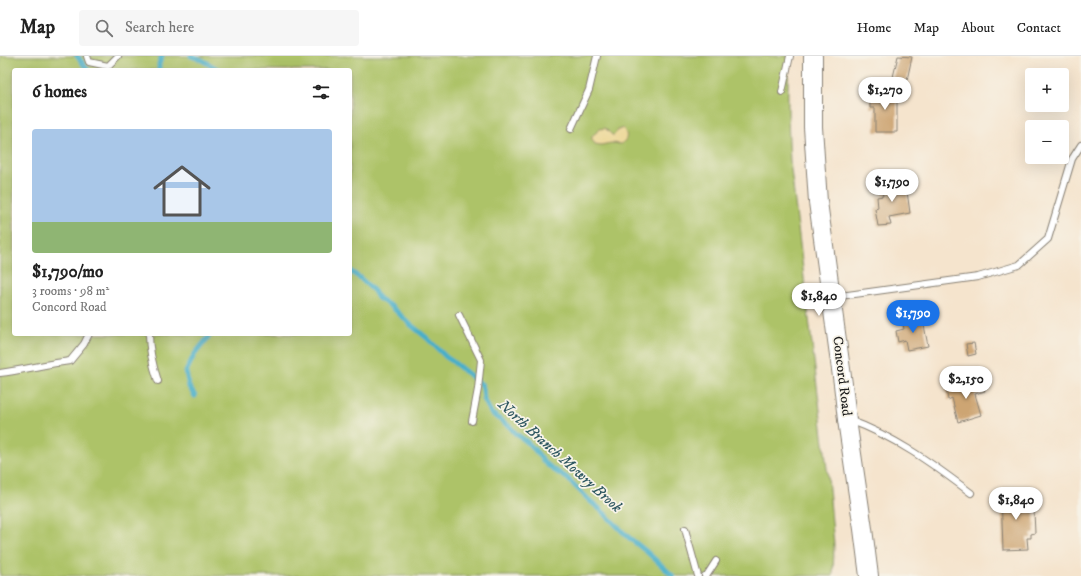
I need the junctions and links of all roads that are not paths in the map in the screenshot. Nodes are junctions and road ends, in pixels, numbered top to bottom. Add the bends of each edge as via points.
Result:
1 (87, 56) edge
2 (118, 56) edge
3 (598, 56) edge
4 (790, 56) edge
5 (813, 56) edge
6 (782, 92) dead end
7 (571, 129) dead end
8 (1081, 145) edge
9 (831, 297) junction
10 (459, 315) dead end
11 (88, 336) edge
12 (150, 336) edge
13 (0, 373) edge
14 (158, 381) dead end
15 (847, 420) junction
16 (472, 421) dead end
17 (971, 493) dead end
18 (685, 529) dead end
19 (716, 561) dead end
20 (698, 576) edge
21 (705, 576) edge
22 (869, 576) edge

1 - 2 lane via 89,62 108,66
3 - 7 lane via 589,90
4 - 6 lane
5 - 9 street, Concord Road via 812,127 818,202
8 - 9 lane via 1072,159 1048,239 1019,265 978,277
9 - 15 street, Concord Road
10 - 16 lane via 481,360
11 - 13 lane via 70,360
12 - 14 lane via 149,344
15 - 17 lane via 897,442 939,468
15 - 22 street, Concord Road
18 - 20 lane
19 - 21 lane

